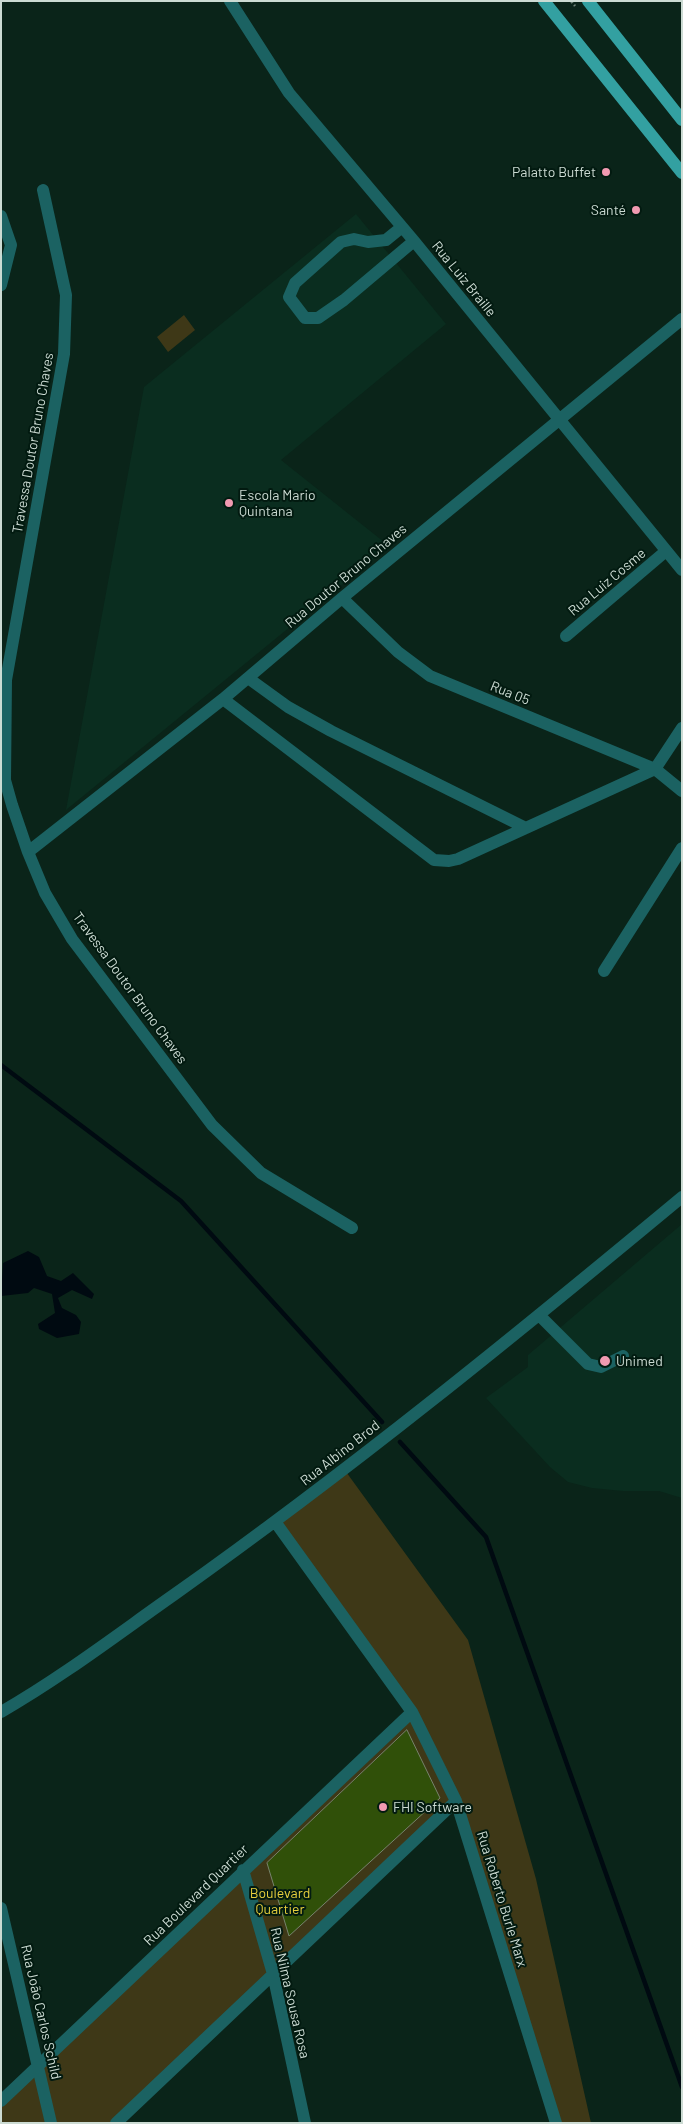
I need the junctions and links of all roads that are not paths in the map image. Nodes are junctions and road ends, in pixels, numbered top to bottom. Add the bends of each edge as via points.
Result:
1 (230, 1) edge
2 (544, 1) edge
3 (588, 1) edge
4 (682, 120) edge
5 (682, 173) edge
6 (43, 190) dead end
7 (1, 216) edge
8 (402, 227) junction
9 (414, 241) junction
10 (1, 285) edge
11 (682, 319) edge
12 (558, 420) junction
13 (666, 551) junction
14 (682, 570) edge
15 (342, 598) junction
16 (566, 636) dead end
17 (248, 678) junction
18 (223, 699) junction
19 (682, 728) edge
20 (655, 769) junction
21 (682, 791) edge
22 (526, 828) junction
23 (682, 848) edge
24 (28, 852) junction
25 (604, 971) dead end
26 (682, 1197) edge
27 (352, 1228) dead end
28 (539, 1315) junction
29 (623, 1356) dead end
30 (276, 1523) junction
31 (1, 1712) edge
32 (412, 1712) junction
33 (456, 1801) junction
34 (244, 1870) junction
35 (1, 1908) edge
36 (273, 1974) junction
37 (38, 2067) junction
38 (1, 2101) edge
39 (51, 2123) edge
40 (116, 2123) edge
41 (305, 2123) edge
42 (556, 2123) edge

1 - 8 street, Rua Luiz Braille via 289,93
2 - 5 main road
3 - 4 main road
6 - 24 street, Travessa Doutor Bruno Chaves via 66,295 64,354 6,689 5,780
7 - 10 street via 11,246
8 - 9 street, Rua Luiz Braille
8 - 9 street via 386,240 341,242 295,283 289,296 304,318 318,318 344,300
9 - 12 street, Rua Luiz Braille
11 - 12 street, Rua Doutor Bruno Chaves
12 - 13 street, Rua Luiz Braille
12 - 15 street, Rua Doutor Bruno Chaves
13 - 14 street, Rua Luiz Braille
13 - 16 street, Rua Luiz Cosme
15 - 17 street, Rua Doutor Bruno Chaves
15 - 20 street, Rua 05 via 398,652 430,676
17 - 18 street, Rua Doutor Bruno Chaves
17 - 22 street via 288,707 331,731
18 - 22 street via 434,860 458,859
18 - 24 street, Rua Doutor Bruno Chaves
19 - 20 street
20 - 21 street, Rua 05
20 - 22 street
23 - 25 street
24 - 27 street, Travessa Doutor Bruno Chaves via 45,893 72,938 212,1125 262,1173
26 - 28 street, Rua Albino Brod
28 - 29 street via 588,1364 601,1367
28 - 30 street, Rua Albino Brod
30 - 31 street, Rua Albino Brod via 51,1682
30 - 32 street, Rua Roberto Burle Marx
32 - 33 street, Rua Roberto Burle Marx
32 - 34 street, Rua Boulevard Quartier
33 - 36 street
33 - 42 street, Rua Roberto Burle Marx
34 - 36 street, Rua Nilma Sousa Rosa
34 - 37 street, Rua Boulevard Quartier
35 - 37 street, Rua João Carlos Schild
36 - 40 street
36 - 41 street, Rua Nilma Sousa Rosa
37 - 38 street, Rua Boulevard Quartier
37 - 39 street, Rua João Carlos Schild

